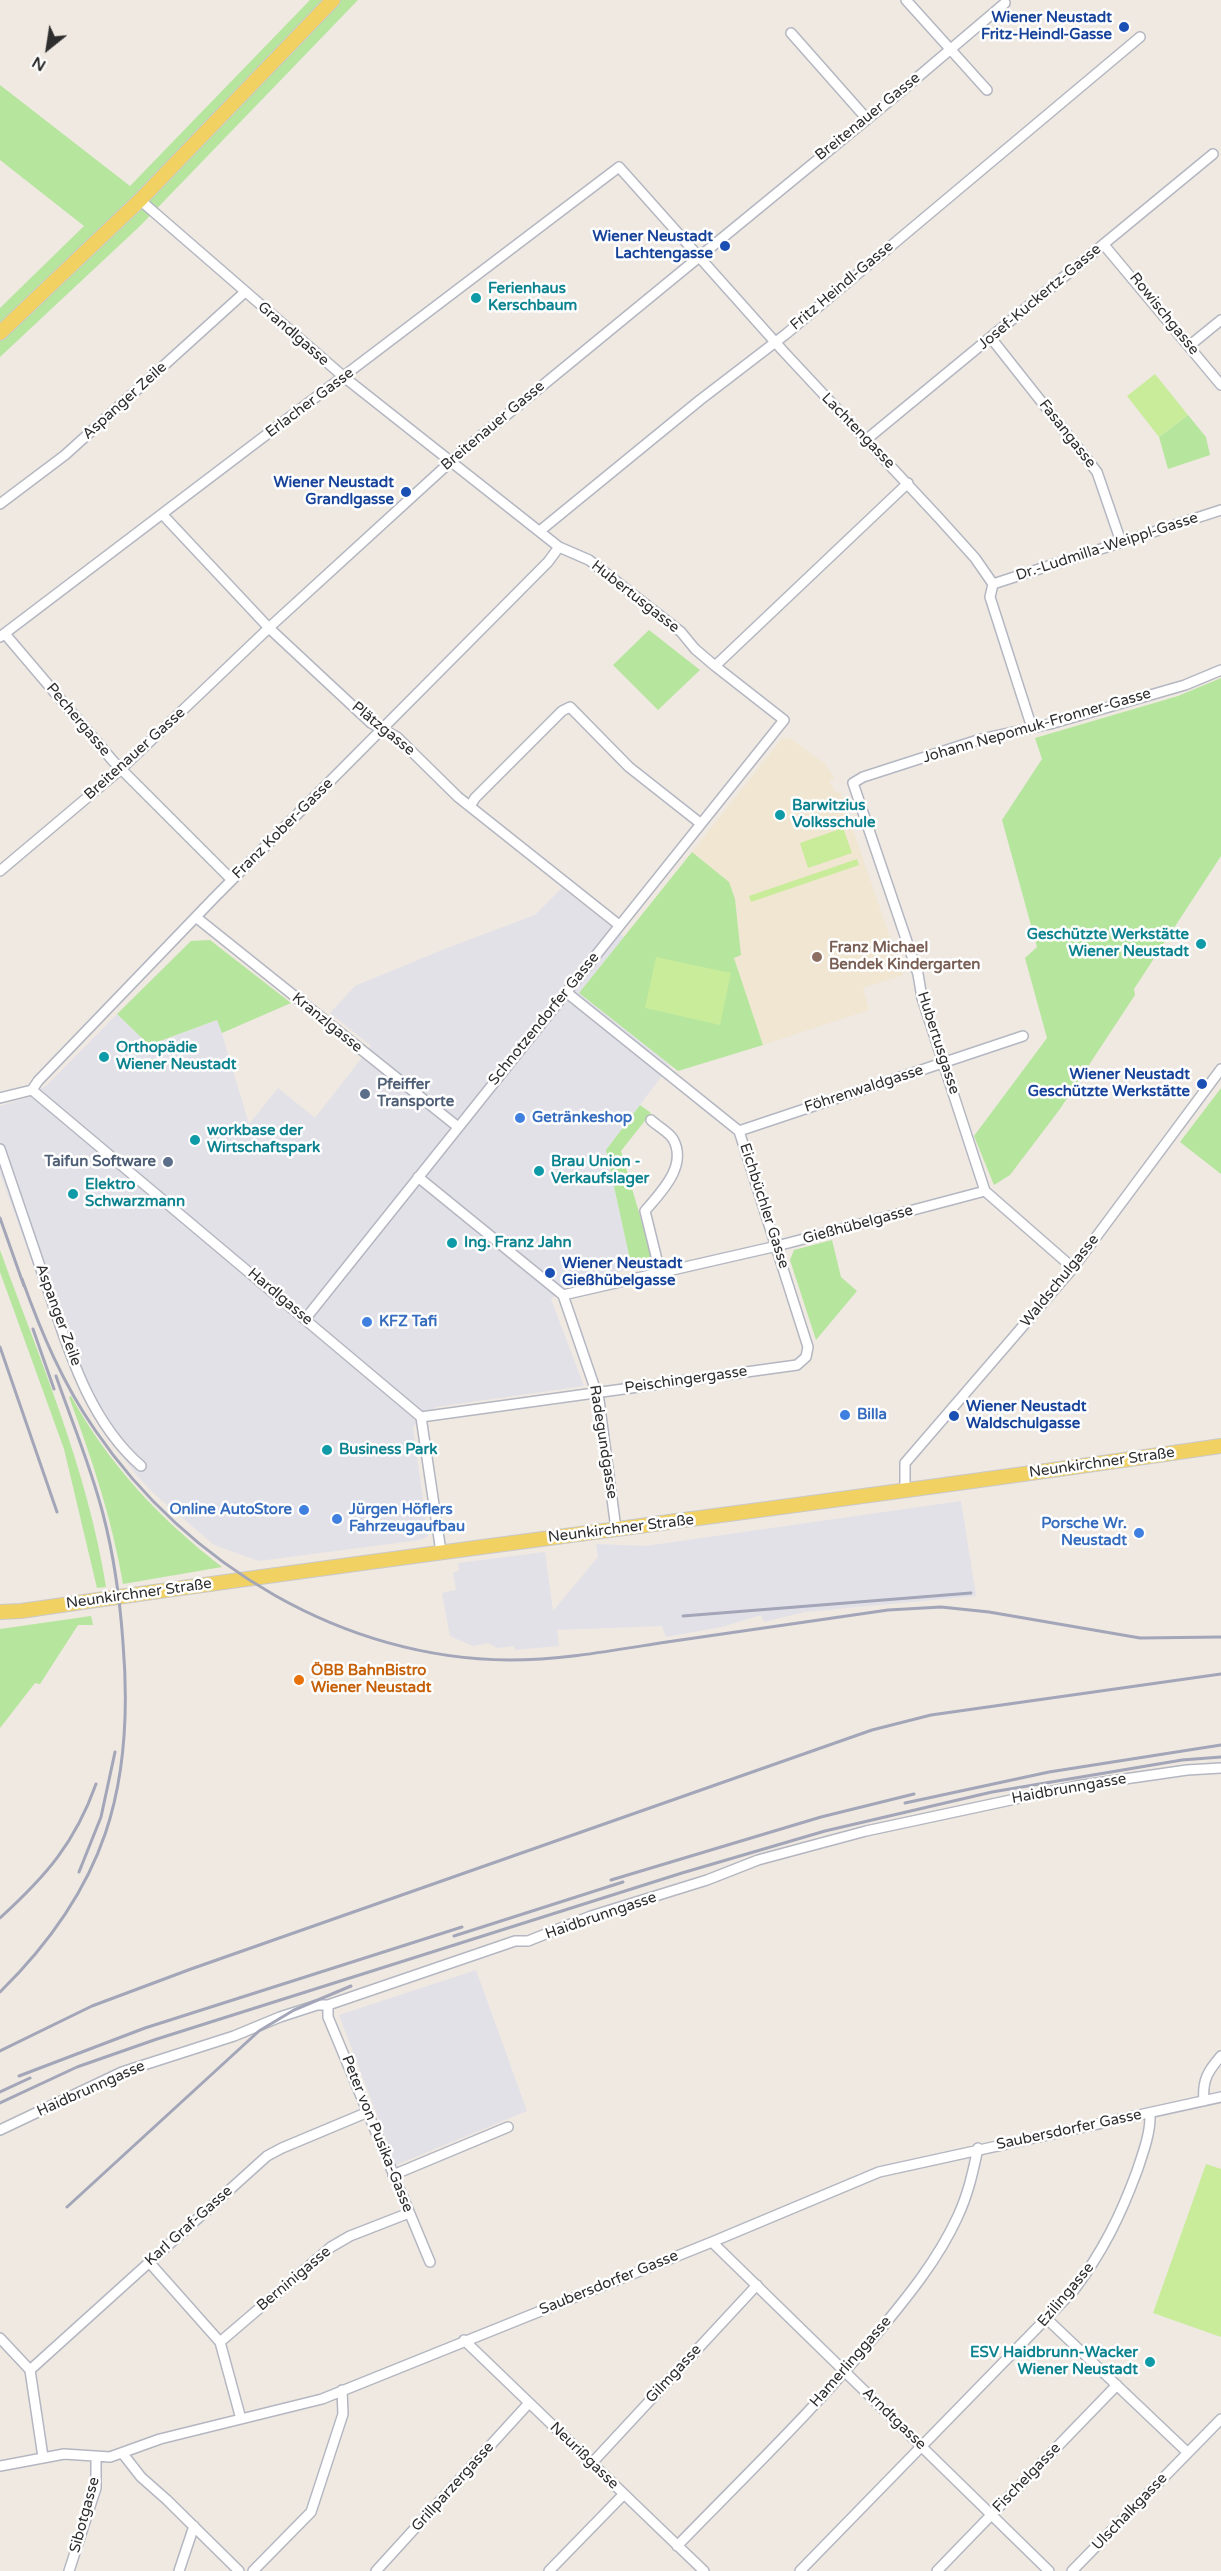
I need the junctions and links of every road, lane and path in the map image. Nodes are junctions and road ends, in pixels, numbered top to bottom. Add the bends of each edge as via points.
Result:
1 (333, 0) edge
2 (906, 0) edge
3 (1005, 3) dead end
4 (791, 33) dead end
5 (1140, 37) dead end
6 (950, 50) junction
7 (987, 90) dead end
8 (867, 119) junction
9 (1213, 154) dead end
10 (619, 167) joint
11 (140, 200) junction
12 (1104, 245) junction
13 (699, 256) junction
14 (245, 292) junction
15 (1221, 320) edge
16 (0, 333) edge
17 (991, 338) junction
18 (775, 341) junction
19 (1189, 346) junction
20 (344, 377) junction
21 (1221, 385) edge
22 (867, 439) junction
23 (451, 461) junction
24 (908, 483) junction
25 (0, 504) edge
26 (1221, 510) edge
27 (163, 515) junction
28 (541, 530) junction
29 (1121, 542) junction
30 (559, 547) junction
31 (993, 584) junction
32 (269, 628) junction
33 (2, 635) edge
34 (715, 666) junction
35 (1221, 670) edge
36 (784, 720) joint
37 (1032, 728) junction
38 (383, 729) junction
39 (121, 769) junction
40 (853, 783) joint
41 (470, 806) junction
42 (700, 823) junction
43 (0, 871) edge
44 (232, 880) junction
45 (197, 918) junction
46 (619, 925) junction
47 (566, 992) junction
48 (1023, 1036) dead end
49 (944, 1063) junction
50 (1221, 1069) edge
51 (32, 1090) junction
52 (0, 1098) edge
53 (651, 1120) dead end
54 (458, 1127) junction
55 (739, 1131) junction
56 (0, 1149) edge
57 (418, 1177) junction
58 (985, 1191) junction
59 (777, 1246) junction
60 (1073, 1268) junction
61 (660, 1272) junction
62 (563, 1295) junction
63 (306, 1318) junction
64 (806, 1357) joint
65 (597, 1393) junction
66 (421, 1417) junction
67 (1221, 1446) edge
68 (141, 1466) dead end
69 (905, 1491) junction
70 (616, 1529) junction
71 (441, 1552) junction
72 (21, 1611) junction
73 (0, 1612) edge
74 (0, 1617) edge
75 (1221, 1768) edge
76 (328, 2005) junction
77 (1221, 2056) edge
78 (1221, 2097) edge
79 (1204, 2101) junction
80 (368, 2112) junction
81 (1150, 2113) junction
82 (508, 2127) dead end
83 (0, 2130) edge
84 (978, 2148) junction
85 (393, 2175) junction
86 (409, 2213) junction
87 (712, 2242) junction
88 (149, 2262) junction
89 (430, 2262) dead end
90 (756, 2285) junction
91 (1047, 2319) junction
92 (0, 2338) edge
93 (464, 2340) junction
94 (220, 2342) junction
95 (30, 2370) junction
96 (846, 2372) junction
97 (1117, 2385) junction
98 (342, 2390) junction
99 (529, 2403) junction
100 (241, 2419) junction
101 (1221, 2419) edge
102 (922, 2447) junction
103 (1187, 2452) junction
104 (123, 2454) junction
105 (43, 2457) junction
106 (96, 2458) junction
107 (592, 2463) junction
108 (0, 2466) edge
109 (624, 2494) junction
110 (992, 2515) junction
111 (194, 2526) junction
112 (677, 2546) junction
113 (69, 2571) edge
114 (179, 2571) edge
115 (238, 2571) edge
116 (253, 2571) edge
117 (376, 2571) edge
118 (549, 2571) edge
119 (704, 2571) edge
120 (800, 2571) edge
121 (937, 2571) edge
122 (1049, 2571) edge
123 (1072, 2571) edge

1 - 11 main road
2 - 6 street
3 - 6 street, Breitenauer Gasse
4 - 8 street
5 - 18 street, Fritz Heindl-Gasse
6 - 7 street
6 - 8 street, Breitenauer Gasse
8 - 13 street, Breitenauer Gasse
9 - 12 street, Josef-Kuckertz-Gasse
10 - 13 street, Lachtengasse
10 - 20 street, Erlacher Gasse
11 - 14 street, Grandlgasse
11 - 16 main road
12 - 17 street, Josef-Kuckertz-Gasse
12 - 19 street, Rowischgasse
13 - 18 street, Lachtengasse
13 - 23 street, Breitenauer Gasse
14 - 20 street, Grandlgasse
14 - 25 street, Aspanger Zeile via 65,455
15 - 19 street
17 - 22 street, Josef-Kuckertz-Gasse
17 - 29 street, Fasangasse via 1097,472
18 - 22 street, Lachtengasse
18 - 28 street, Fritz Heindl-Gasse
19 - 21 street, Rowischgasse
20 - 23 street, Grandlgasse
20 - 27 street, Erlacher Gasse
22 - 24 street, Lachtengasse
23 - 28 street, Hubertusgasse
23 - 32 street, Breitenauer Gasse
24 - 31 street, Lachtengasse
24 - 34 street
26 - 29 street, Dr.-Ludmilla-Weippl-Gasse
27 - 32 street, Plätzgasse
27 - 33 street, Erlacher Gasse
28 - 30 street, Hubertusgasse
29 - 31 street, Dr.-Ludmilla-Weippl-Gasse
30 - 34 street, Hubertusgasse via 589,560 681,632
30 - 38 street, Franz Kober-Gasse via 542,569
31 - 37 street via 990,597
32 - 38 street, Plätzgasse via 371,723
32 - 39 street, Breitenauer Gasse
33 - 39 street, Pechergasse
34 - 36 street, Hubertusgasse
35 - 37 street, Johann Nepomuk-Fronner-Gasse via 1185,685
36 - 42 street, Schnotzendorfer Gasse
37 - 40 street, Johann Nepomuk-Fronner-Gasse via 981,739
38 - 41 street, Plätzgasse via 398,737
38 - 44 street, Franz Kober-Gasse
39 - 43 street, Breitenauer Gasse
39 - 44 street, Pechergasse
40 - 49 street, Hubertusgasse
41 - 42 street via 570,707 629,766
41 - 46 street, Plätzgasse
42 - 46 street, Schnotzendorfer Gasse
44 - 45 street, Franz Kober-Gasse
45 - 51 street, Franz Kober-Gasse
45 - 54 street, Kranzlgasse
46 - 47 street, Schnotzendorfer Gasse
47 - 54 street, Schnotzendorfer Gasse
47 - 55 street, Eichbüchler Gasse
48 - 49 street, Föhrenwaldgasse
49 - 55 street, Föhrenwaldgasse
49 - 58 street, Hubertusgasse
50 - 60 street, Waldschulgasse
51 - 52 street
51 - 63 street, Hardlgasse
53 - 61 street via 672,1139 677,1154 674,1175 645,1211
54 - 57 street, Schnotzendorfer Gasse
55 - 59 street, Eichbüchler Gasse
56 - 68 street, Aspanger Zeile via 80,1377 104,1422
57 - 62 street
57 - 63 street, Schnotzendorfer Gasse
58 - 59 street, Gießhübelgasse
58 - 60 street
59 - 61 street, Gießhübelgasse
59 - 64 street, Eichbüchler Gasse via 808,1347
60 - 69 street, Waldschulgasse via 905,1464
61 - 62 street, Gießhübelgasse
62 - 65 street, Radegundgasse
63 - 66 street, Hardlgasse
64 - 65 street, Peischingergasse via 797,1365
65 - 66 street, Peischingergasse
65 - 70 street, Radegundgasse
66 - 71 street
67 - 69 main road, Neunkirchner Straße
69 - 70 main road, Neunkirchner Straße
70 - 71 main road, Neunkirchner Straße
71 - 72 main road, Neunkirchner Straße
72 - 73 main road, Neunkirchner Straße
72 - 74 main road, Neunkirchner Straße
75 - 76 street, Haidbrunngasse via 1076,1786 941,1814 758,1860 528,1941 515,1941
76 - 80 street, Peter von Pusika-Gasse via 328,2017
76 - 83 street, Haidbrunngasse via 298,2011 122,2072
77 - 79 street via 1207,2072
78 - 79 street, Saubersdorfer Gasse
79 - 81 street, Saubersdorfer Gasse
80 - 85 street, Peter von Pusika-Gasse
80 - 88 street, Karl Graf-Gasse via 267,2156
81 - 84 street, Saubersdorfer Gasse
81 - 91 street, Ezilingasse via 1151,2124 1122,2213 1074,2290
82 - 85 street
84 - 87 street, Saubersdorfer Gasse via 879,2172
84 - 96 street, Hamerlinggasse via 970,2186 936,2256
85 - 86 street, Peter von Pusika-Gasse
86 - 89 street, Peter von Pusika-Gasse
86 - 94 street, Berninigasse via 331,2247
87 - 90 street, Arndtgasse
87 - 93 street, Saubersdorfer Gasse
88 - 94 street
88 - 95 street, Karl Graf-Gasse
90 - 96 street, Arndtgasse
90 - 107 street, Gilmgasse
91 - 97 street
91 - 102 street, Ezilingasse
92 - 95 street
93 - 98 street, Saubersdorfer Gasse
93 - 99 street, Neurißgasse
94 - 100 street
95 - 105 street
96 - 102 street, Arndtgasse
96 - 112 street, Hamerlinggasse
97 - 103 street
97 - 110 street, Fischelgasse
98 - 100 street, Saubersdorfer Gasse via 322,2399
98 - 116 street via 343,2414 312,2512
99 - 107 street, Neurißgasse
99 - 117 street, Grillparzergasse
100 - 104 street, Saubersdorfer Gasse via 160,2439
101 - 103 street, Ulschalkgasse
102 - 110 street, Arndtgasse
102 - 120 street, Ezilingasse
103 - 123 street, Ulschalkgasse
104 - 106 street, Saubersdorfer Gasse
104 - 111 street via 141,2477
105 - 106 street, Saubersdorfer Gasse via 64,2454
105 - 108 street, Saubersdorfer Gasse
106 - 113 street, Sibotgasse via 96,2488
107 - 109 street, Neurißgasse
109 - 112 street, Neurißgasse
109 - 118 street
110 - 121 street, Fischelgasse
110 - 122 street, Arndtgasse
111 - 114 street
111 - 115 street
112 - 119 street, Neurißgasse

